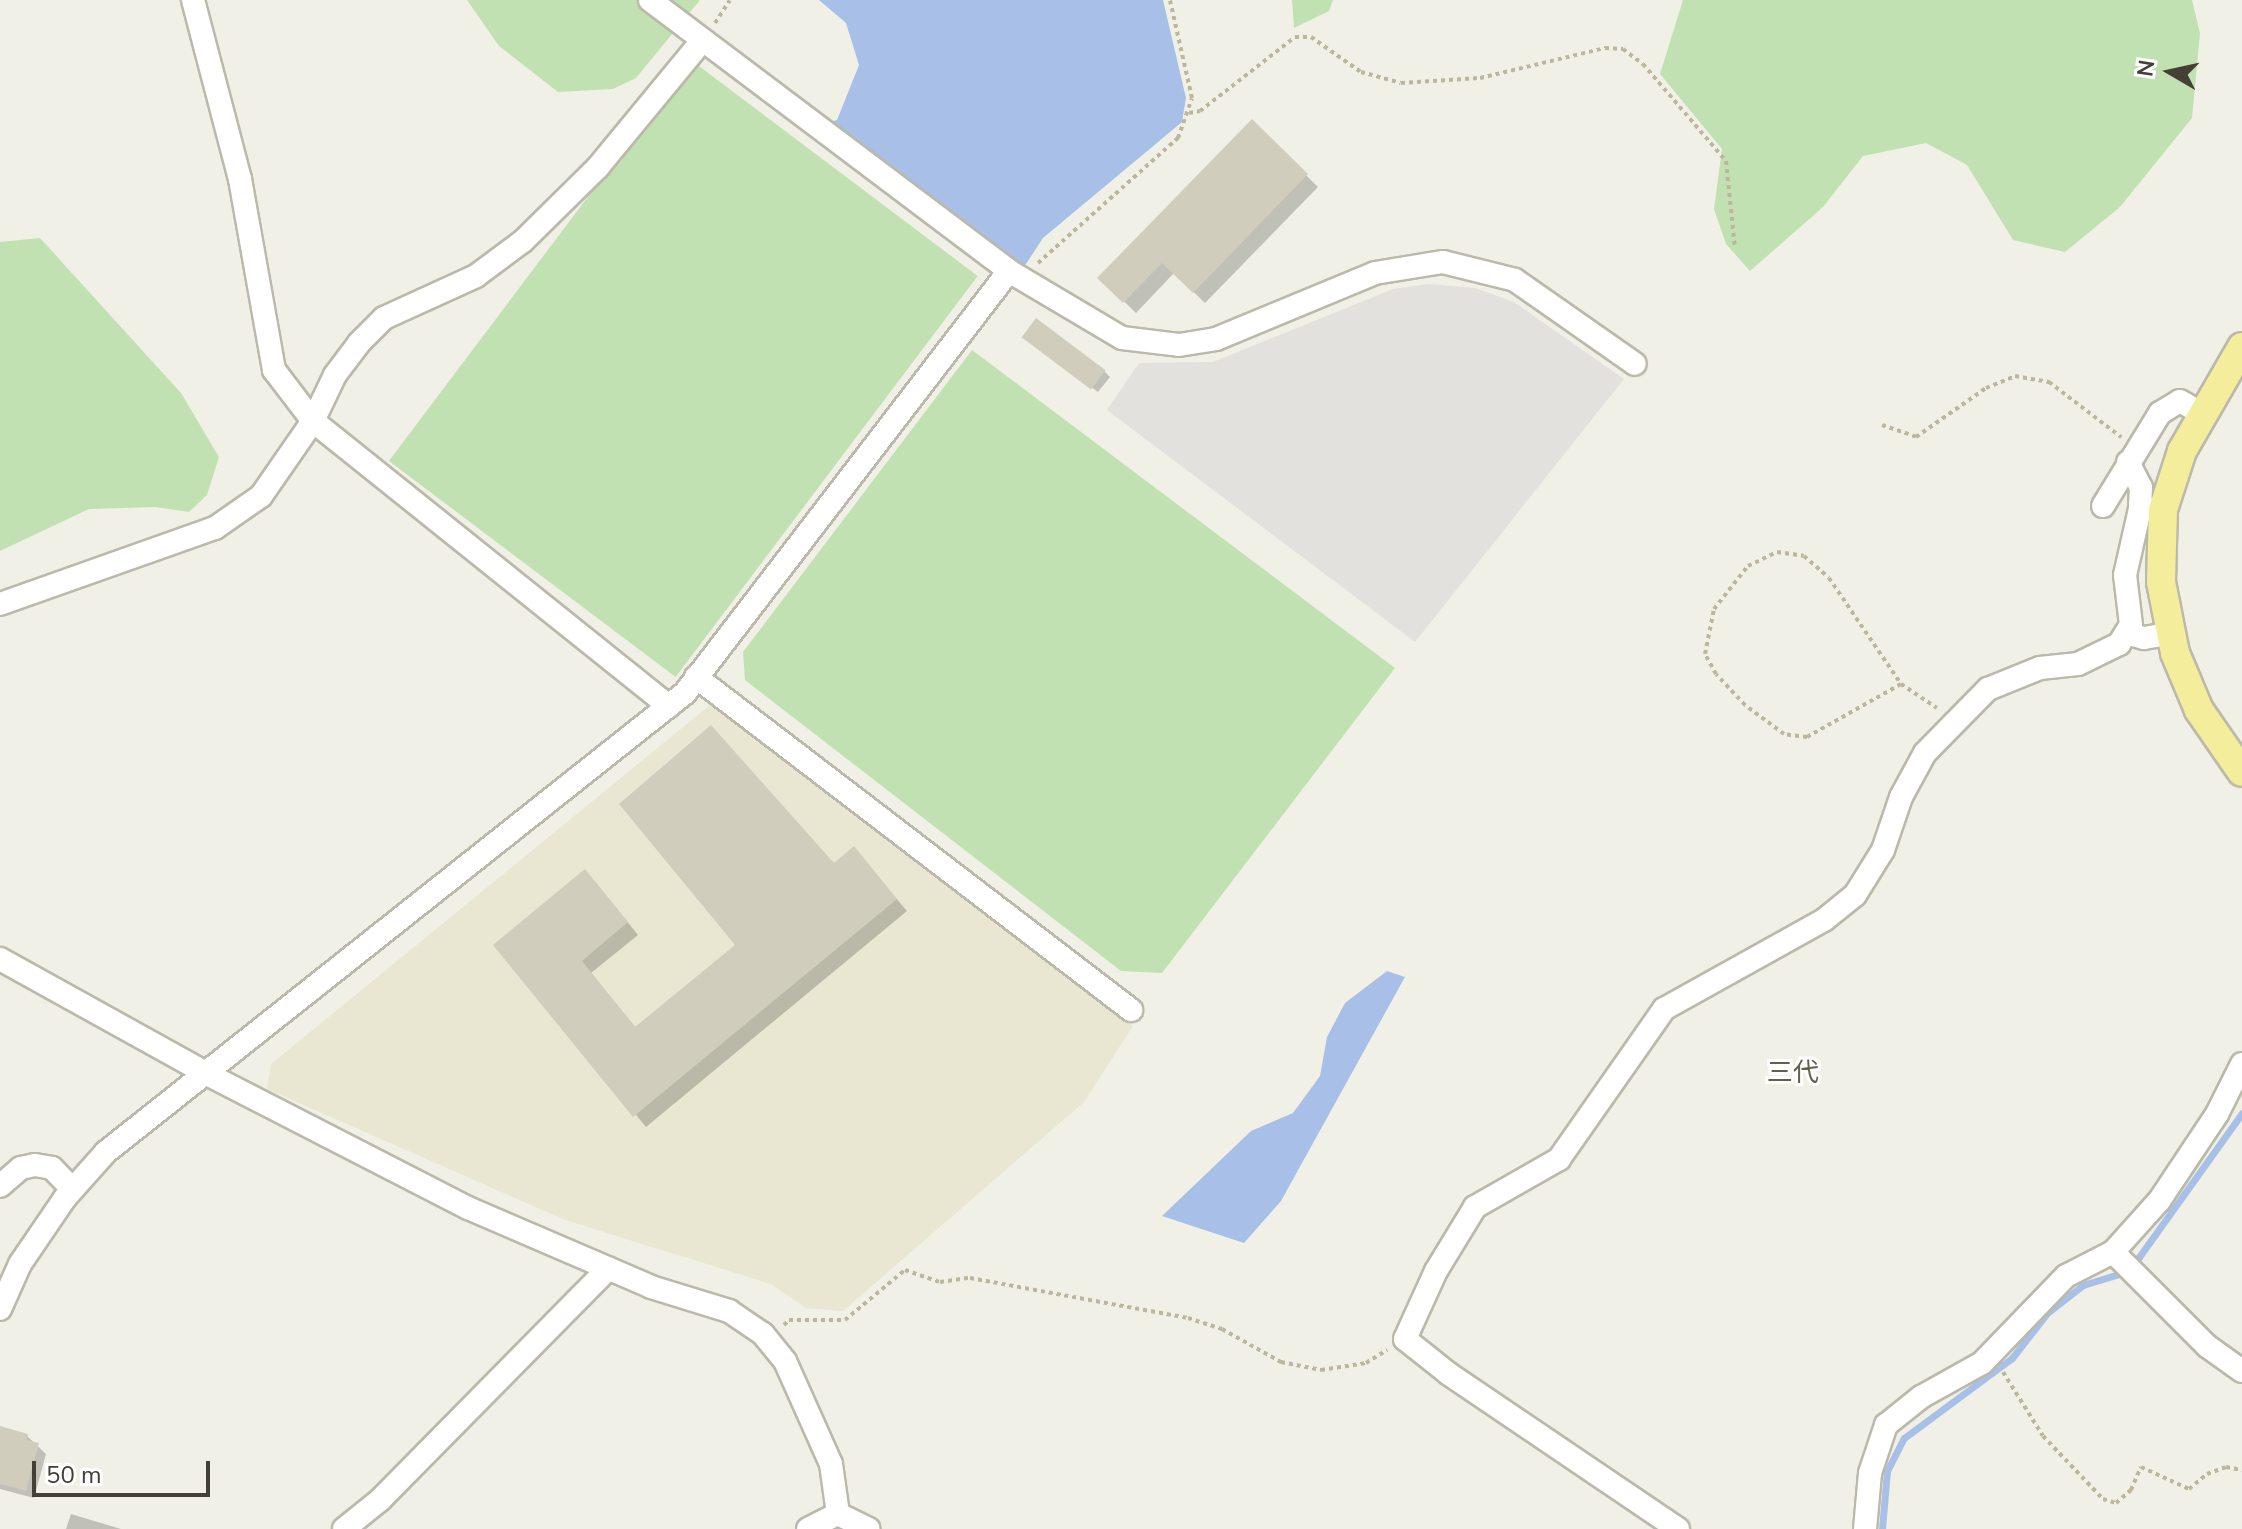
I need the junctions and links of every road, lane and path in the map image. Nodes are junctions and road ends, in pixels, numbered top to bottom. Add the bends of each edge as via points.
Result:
1 (193, 0) edge
2 (650, 0) edge
3 (1170, 0) edge
4 (702, 41) junction
5 (1189, 113) junction
6 (1735, 248) dead end
7 (1017, 276) junction
8 (2242, 347) edge
9 (1635, 364) dead end
10 (2204, 415) junction
11 (313, 421) junction
12 (1882, 425) dead end
13 (2128, 462) junction
14 (2103, 506) dead end
15 (2151, 510) junction
16 (0, 604) edge
17 (2126, 633) junction
18 (2171, 633) junction
19 (696, 677) junction
20 (1901, 684) junction
21 (669, 706) junction
22 (1955, 721) junction
23 (2242, 772) edge
24 (0, 959) edge
25 (1131, 1010) dead end
26 (2242, 1064) edge
27 (209, 1075) junction
28 (0, 1186) edge
29 (72, 1189) junction
30 (2113, 1252) junction
31 (608, 1269) junction
32 (0, 1309) edge
33 (1405, 1339) junction
34 (768, 1340) junction
35 (1989, 1354) junction
36 (2242, 1371) edge
37 (2242, 1470) edge
38 (838, 1514) junction
39 (344, 1529) edge
40 (808, 1529) edge
41 (869, 1529) edge
42 (1678, 1529) edge
43 (1865, 1529) edge

1 - 11 street via 240,179 274,370
2 - 4 street
3 - 5 path via 1186,58
4 - 7 street
4 - 11 street via 598,167 523,241 476,276 384,318 335,375
5 - 6 path via 1200,111 1295,37 1311,37 1361,72 1401,83 1480,78 1605,48 1623,49 1643,64 1726,161
5 - 7 path via 1178,138 1138,179
7 - 9 street via 1122,338 1179,345 1216,339 1375,273 1443,262 1515,280
7 - 19 street
8 - 10 main road
10 - 13 street via 2180,401 2160,413
10 - 15 main road
11 - 16 street via 261,496 215,528
11 - 21 street
12 - 13 path via 1916,437 1986,388 2015,376 2049,382 2079,401 2123,438
13 - 14 street
13 - 15 street
15 - 17 street via 2125,575 2131,625
15 - 18 main road
17 - 18 street via 2144,638
17 - 22 street via 2119,644 2078,664 2040,668 1988,689
18 - 23 main road via 2199,710
19 - 21 street
19 - 25 street
20 - 20 path via 1829,578 1804,556 1777,552 1748,566 1714,609 1705,654 1716,674 1745,705 1784,734 1807,737
20 - 22 path
21 - 27 street
22 - 33 street via 1925,753 1901,797 1883,850 1855,895 1824,920 1664,1009 1559,1159 1475,1207 1436,1271
24 - 27 street
26 - 30 street via 2217,1114 2159,1201
27 - 29 street via 106,1152
27 - 31 street via 468,1208
28 - 29 street via 21,1168 35,1165 52,1168
29 - 32 street via 20,1264
30 - 35 street via 2066,1276
30 - 36 street via 2207,1346
31 - 34 street via 729,1311
31 - 39 street via 380,1500
33 - 34 path via 1366,1363 1321,1370 1281,1362 1222,1329 1188,1318 970,1278 940,1282 905,1270 845,1320 789,1320
33 - 42 street
34 - 38 street via 785,1361 826,1451
35 - 37 path via 2043,1436 2103,1499 2116,1503 2124,1497 2141,1467 2189,1489 2226,1467
35 - 43 street via 1886,1425 1870,1473
38 - 40 street
38 - 41 street

